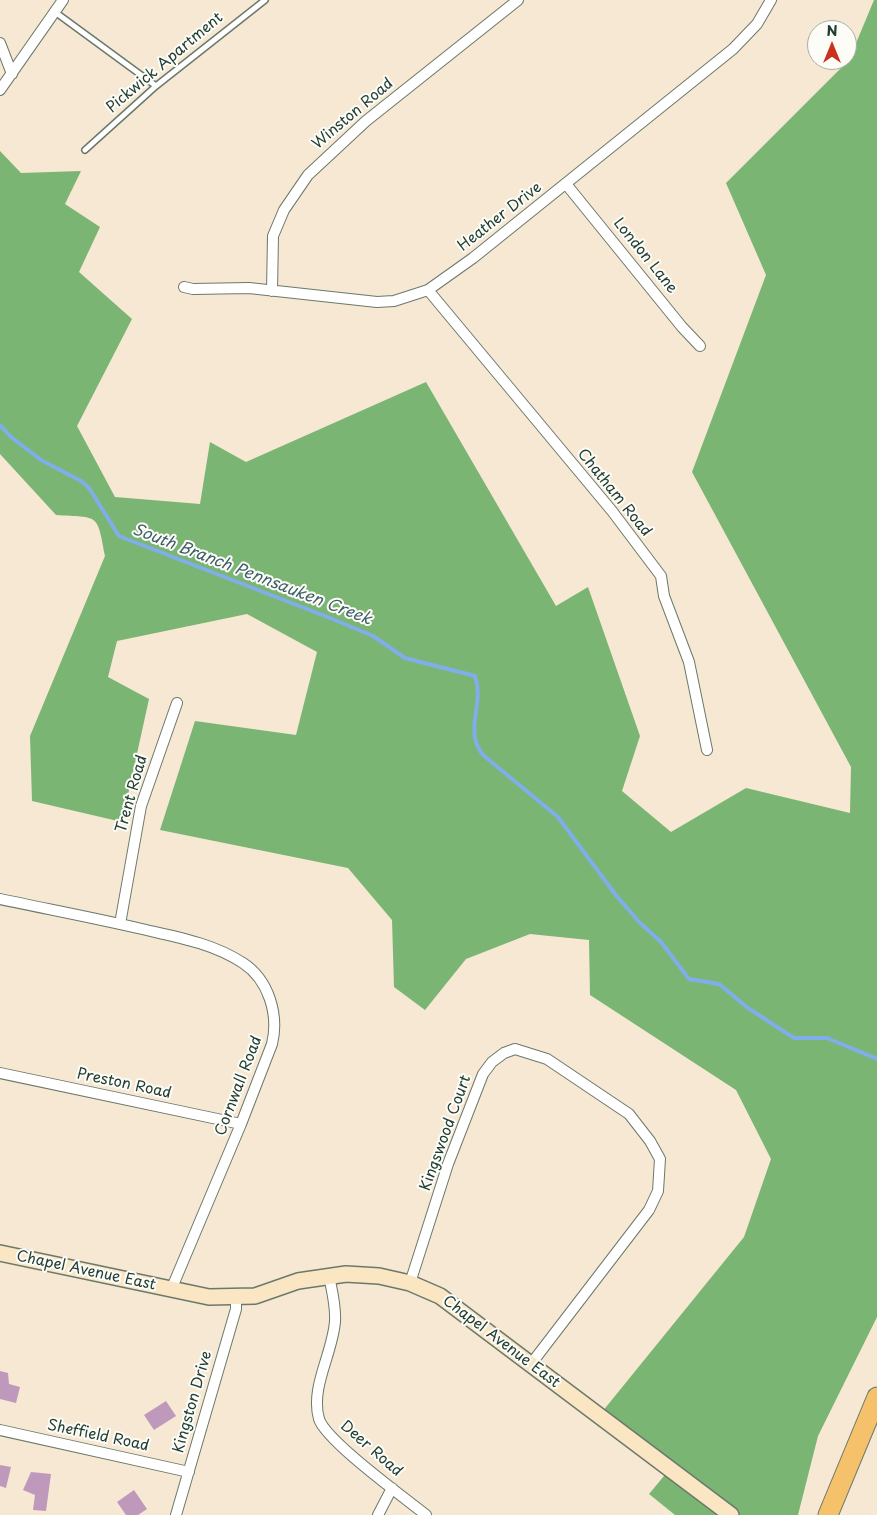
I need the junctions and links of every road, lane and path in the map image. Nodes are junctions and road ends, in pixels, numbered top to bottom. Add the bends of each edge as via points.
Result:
1 (63, 0) edge
2 (265, 0) edge
3 (518, 0) edge
4 (771, 0) edge
5 (55, 12) junction
6 (0, 43) edge
7 (12, 74) junction
8 (156, 86) junction
9 (0, 90) edge
10 (85, 150) dead end
11 (566, 184) junction
12 (184, 287) dead end
13 (428, 290) junction
14 (272, 291) junction
15 (700, 346) dead end
16 (177, 703) dead end
17 (707, 750) dead end
18 (0, 899) edge
19 (120, 924) junction
20 (0, 1073) edge
21 (241, 1124) junction
22 (0, 1253) edge
23 (329, 1276) junction
24 (410, 1283) junction
25 (171, 1290) junction
26 (236, 1298) junction
27 (531, 1364) junction
28 (877, 1397) edge
29 (0, 1430) edge
30 (189, 1472) junction
31 (392, 1488) junction
32 (176, 1515) edge
33 (378, 1515) edge
34 (426, 1515) edge
35 (731, 1515) edge
36 (828, 1515) edge

1 - 5 street
2 - 8 lane, Pickwick Apartment
3 - 14 street, Winston Road via 366,121 308,175 284,210 274,236
4 - 11 street, Heather Drive via 756,24 733,49
5 - 7 street
5 - 8 lane
6 - 7 street
7 - 9 street
8 - 10 lane, Pickwick Apartment
11 - 13 street, Heather Drive via 503,236
11 - 15 street, London Lane
12 - 14 street, Heather Drive
13 - 14 street, Heather Drive via 394,301 377,302
13 - 17 street, Chatham Road via 612,511 661,576 664,596 689,662
16 - 19 street, Trent Road via 141,806
18 - 19 street, Cornwall Road
19 - 21 street, Cornwall Road via 206,944 243,963 266,990 273,1006 274,1033
20 - 21 street, Preston Road
21 - 25 street, Cornwall Road
22 - 25 street, Chapel Avenue East
23 - 24 street, Chapel Avenue East via 379,1276
23 - 26 street, Chapel Avenue East
23 - 31 street, Deer Road via 335,1322 319,1391 320,1420 343,1446
24 - 27 street, Chapel Avenue East via 440,1296
24 - 27 street, Kingswood Court via 448,1164 483,1074 492,1062 515,1050 548,1059 629,1114 650,1140 660,1159 660,1174 658,1191 649,1210
25 - 26 street, Chapel Avenue East
26 - 30 street, Kingston Drive via 236,1309
27 - 35 street, Chapel Avenue East
28 - 36 highway
29 - 30 street, Sheffield Road
30 - 32 street, Kingston Drive
31 - 33 street
31 - 34 street, Deer Road

